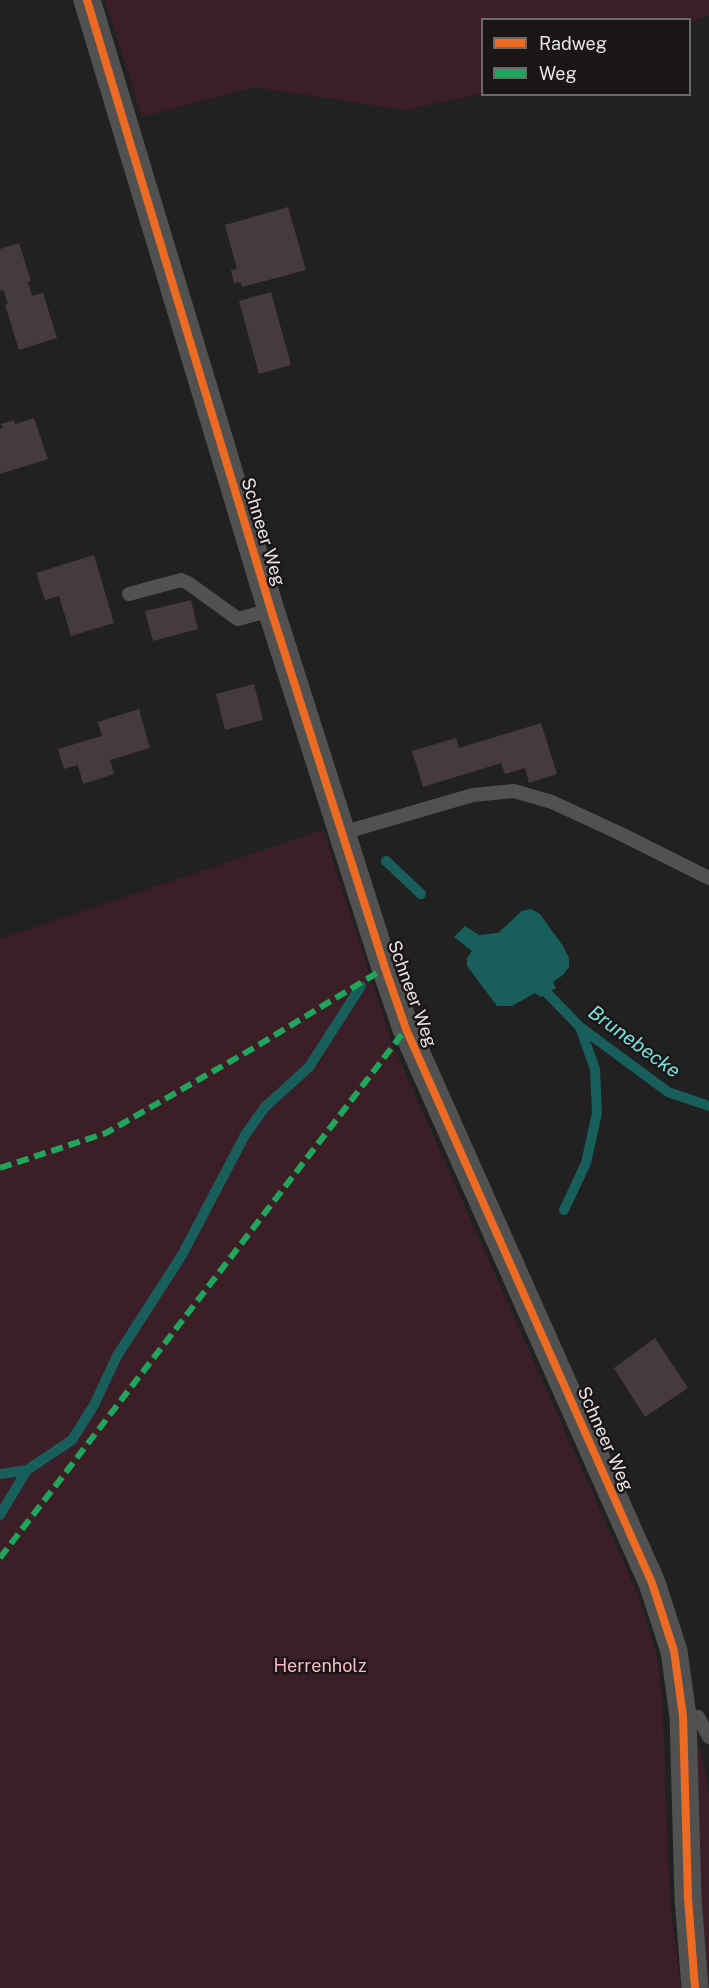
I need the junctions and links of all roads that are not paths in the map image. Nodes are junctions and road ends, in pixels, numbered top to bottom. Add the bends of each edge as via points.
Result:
1 (87, 0) edge
2 (129, 594) dead end
3 (271, 610) junction
4 (342, 833) junction
5 (709, 878) edge
6 (684, 1716) junction
7 (709, 1737) edge
8 (694, 1988) edge

1 - 3 street, Schneer Weg
2 - 3 lane via 181,580 238,619
3 - 4 street, Schneer Weg
4 - 5 lane via 473,795 514,791 552,802
4 - 6 street, Schneer Weg via 406,1029 652,1583 674,1652
6 - 7 lane via 698,1717
6 - 8 street, Schneer Weg

